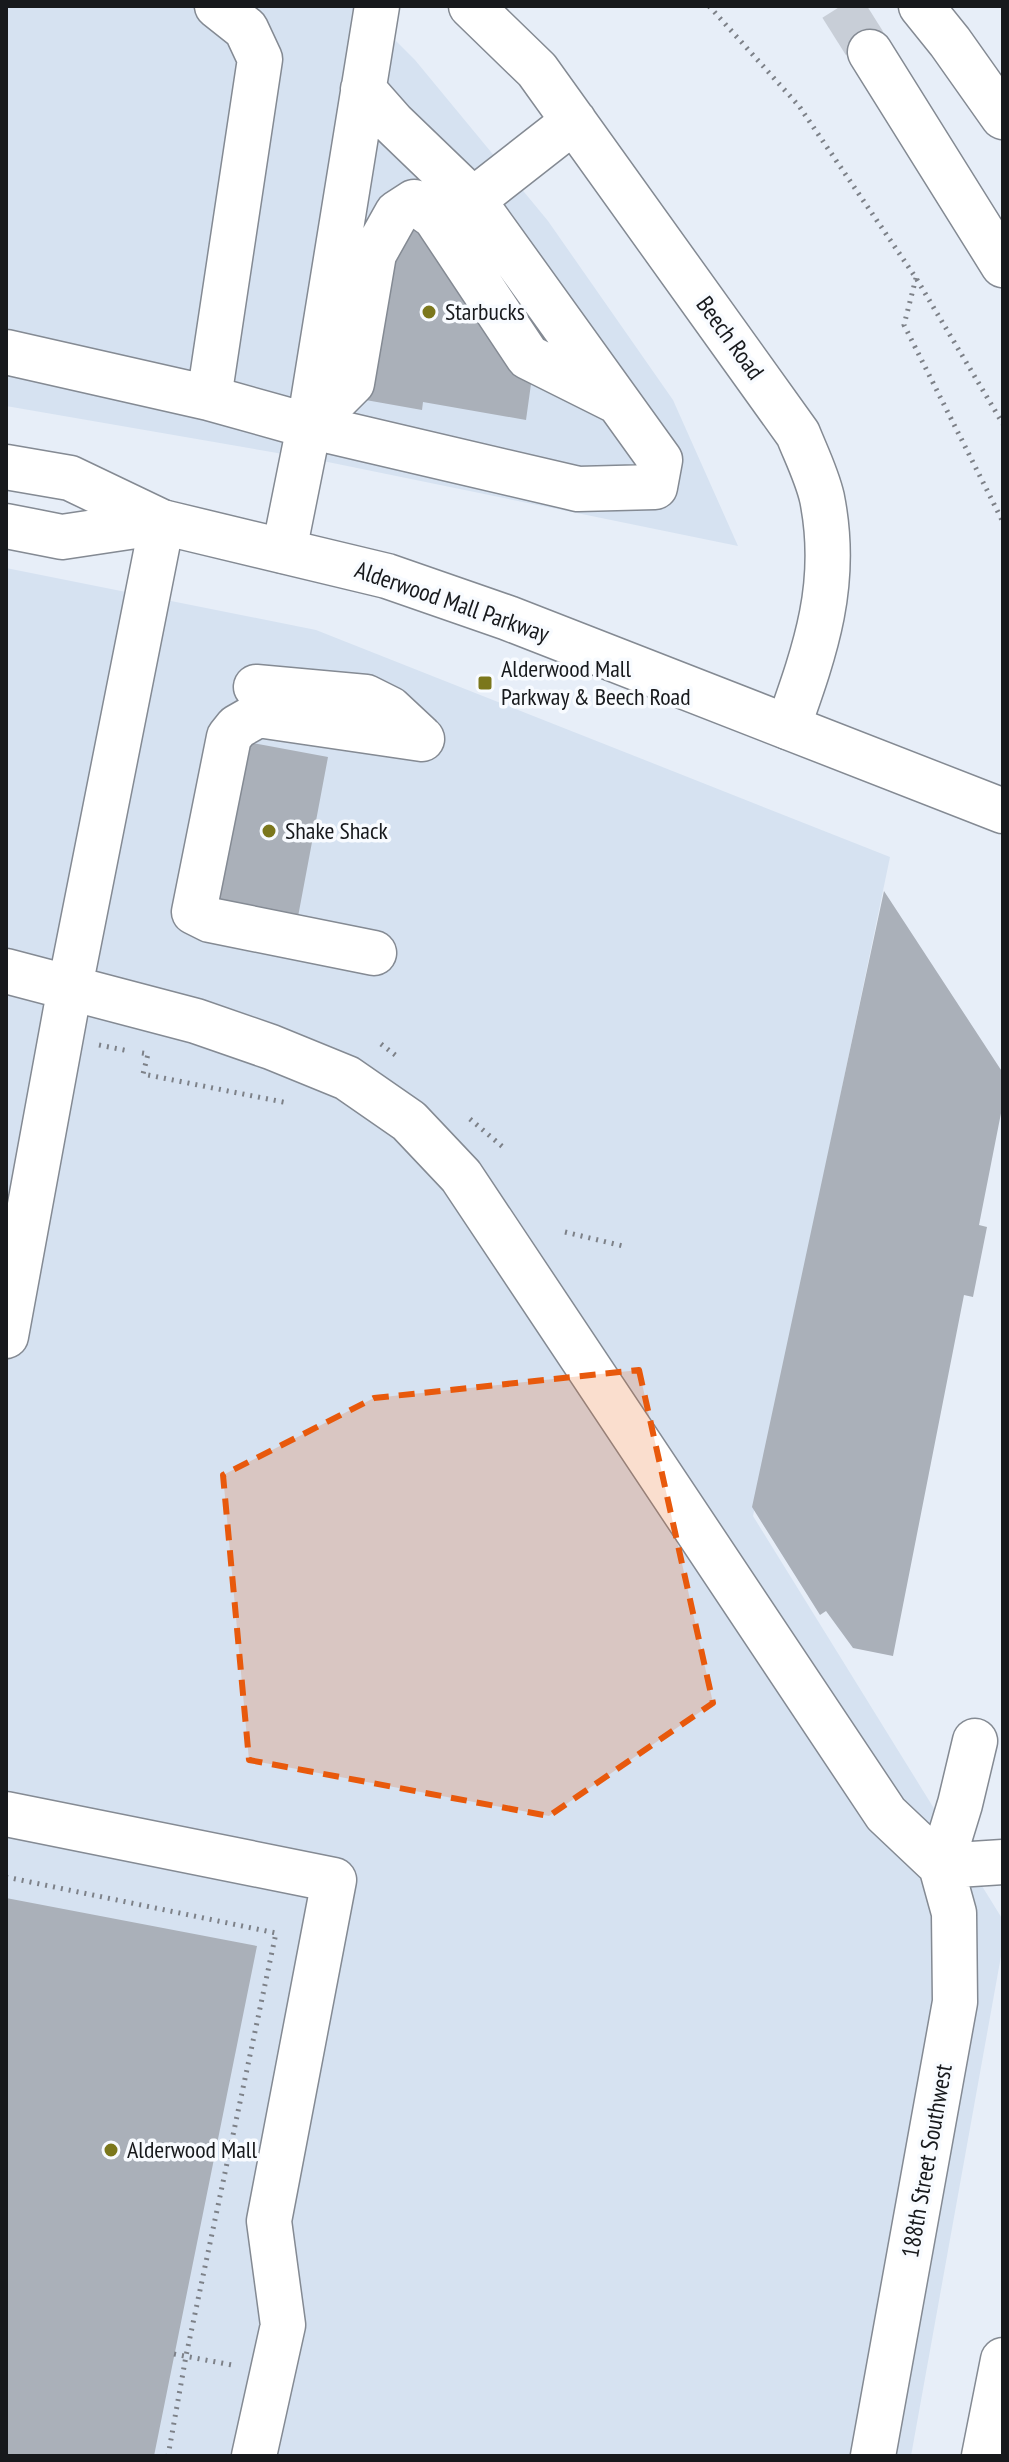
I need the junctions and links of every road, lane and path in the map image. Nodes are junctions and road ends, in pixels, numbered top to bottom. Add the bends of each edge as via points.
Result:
1 (217, 6) edge
2 (377, 6) edge
3 (471, 6) edge
4 (709, 6) edge
5 (921, 6) edge
6 (870, 52) tunnel mouth
7 (363, 89) junction
8 (1003, 117) edge
9 (574, 121) junction
10 (473, 200) junction
11 (1003, 265) edge
12 (916, 278) junction
13 (6, 352) edge
14 (209, 398) junction
15 (619, 403) junction
16 (1003, 424) edge
17 (309, 426) junction
18 (6, 467) edge
19 (162, 522) junction
20 (1003, 522) edge
21 (6, 526) edge
22 (284, 551) junction
23 (788, 727) junction
24 (422, 739) dead end
25 (1003, 811) edge
26 (374, 953) dead end
27 (6, 971) edge
28 (70, 987) junction
29 (98, 1045) dead end
30 (296, 1105) dead end
31 (565, 1232) dead end
32 (623, 1246) dead end
33 (6, 1336) edge
34 (975, 1741) dead end
35 (6, 1814) edge
36 (1003, 1862) edge
37 (941, 1866) junction
38 (6, 1877) edge
39 (1003, 2360) edge
40 (168, 2456) edge
41 (254, 2456) edge
42 (873, 2456) edge
43 (984, 2456) edge

1 - 14 main road via 246,29 260,59
2 - 7 main road
3 - 9 main road, Beech Road via 537,70
4 - 12 path via 799,106
5 - 8 main road
6 - 11 main road
7 - 10 main road
7 - 17 main road
9 - 10 main road
9 - 23 main road, Beech Road via 798,434 821,495 829,550 825,608
10 - 15 main road
12 - 16 path
12 - 20 path via 904,325
13 - 14 main road
14 - 17 main road
15 - 17 main road via 660,460 655,487 578,489
15 - 17 main road via 528,357 435,217 414,202 397,213 374,254 352,383
17 - 22 main road
18 - 19 main road, Alderwood Mall Parkway via 70,478
19 - 21 main road, Alderwood Mall Parkway via 62,537
19 - 22 main road, Alderwood Mall Parkway
19 - 28 main road
22 - 23 main road, Alderwood Mall Parkway via 387,576 508,618
23 - 25 main road, Alderwood Mall Parkway
24 - 26 main road via 258,715 229,737 194,912 210,920
27 - 28 main road
28 - 33 main road
28 - 37 main road via 271,1047 347,1078 409,1121 461,1176 886,1814
29 - 30 path via 148,1054 143,1074
31 - 32 path
34 - 37 main road
35 - 41 main road via 334,1880 269,2221 283,2325
36 - 37 main road
37 - 42 main road, 188th Street Southwest via 954,1913 955,2002
38 - 40 path via 276,1933
39 - 43 main road

